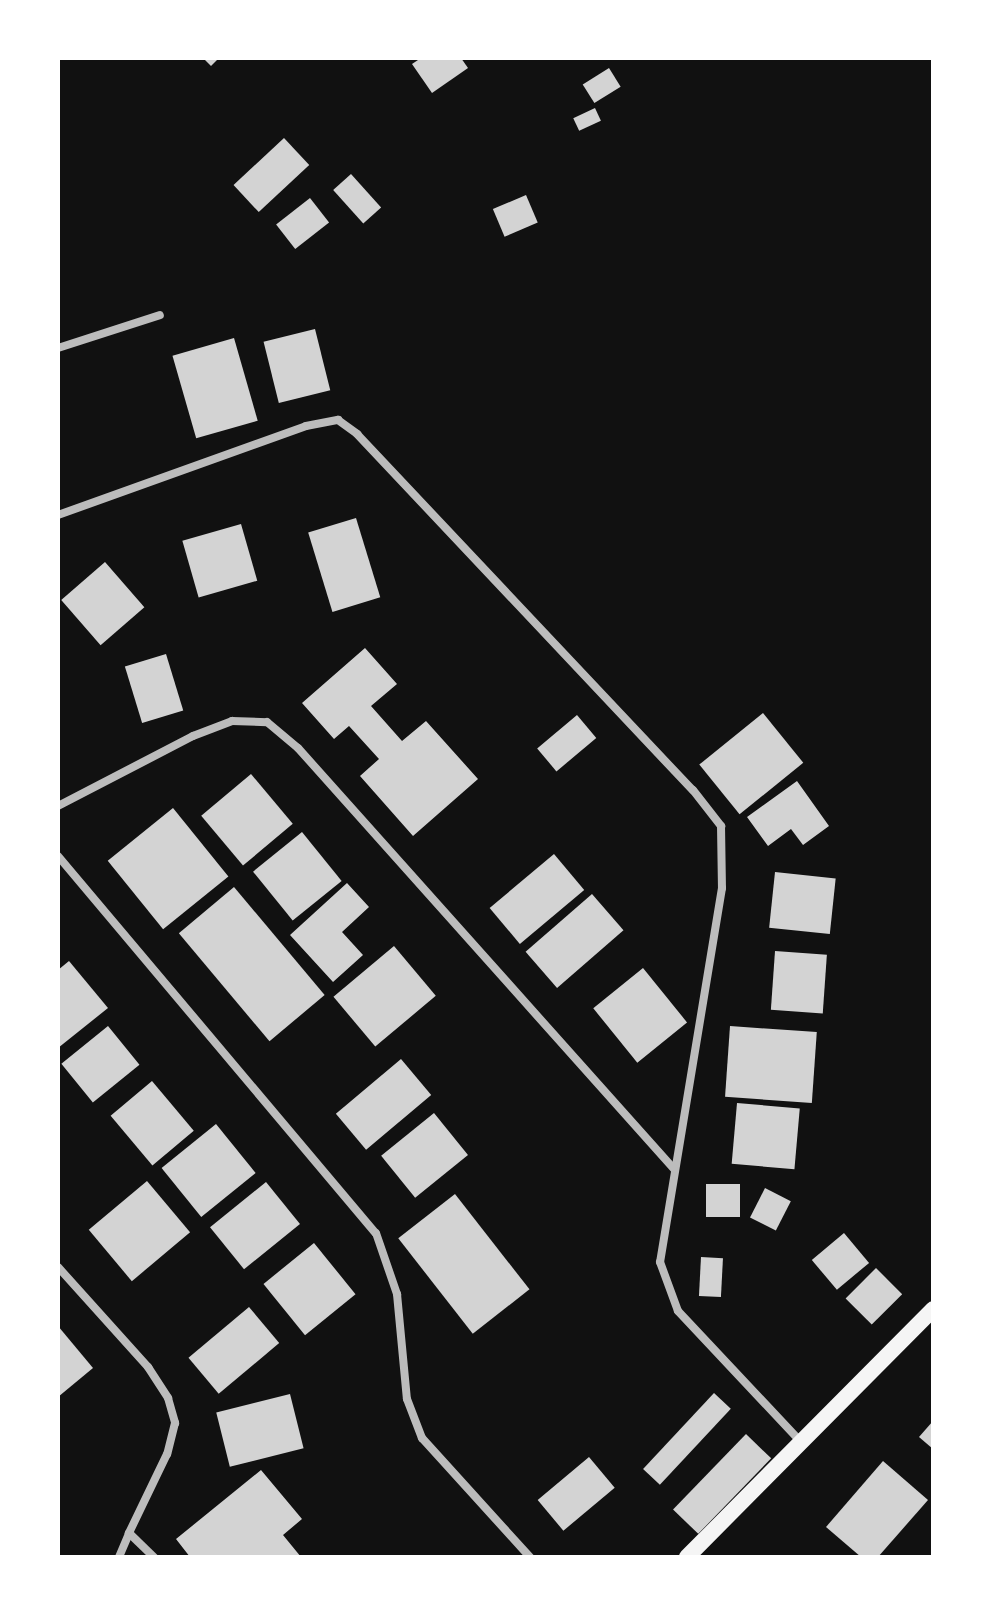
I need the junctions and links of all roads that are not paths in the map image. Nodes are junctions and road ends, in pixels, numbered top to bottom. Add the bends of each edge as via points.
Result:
1 (160, 315) dead end
2 (58, 348) edge
3 (58, 515) edge
4 (58, 806) edge
5 (58, 856) edge
6 (674, 1169) junction
7 (58, 1267) edge
8 (933, 1309) edge
9 (800, 1441) junction
10 (129, 1533) junction
11 (119, 1557) edge
12 (154, 1557) edge
13 (530, 1557) edge
14 (687, 1557) edge

1 - 2 street
3 - 6 street via 306,426 338,420 650,744 721,826 722,888
4 - 6 street via 193,736 232,721 267,722 298,748
5 - 13 street via 376,1233 397,1294 407,1399 422,1438
6 - 9 street via 660,1262 666,1288 678,1311
7 - 10 street via 148,1367 168,1398 175,1423 167,1454
8 - 9 main road
9 - 14 main road
10 - 11 street
10 - 12 street

